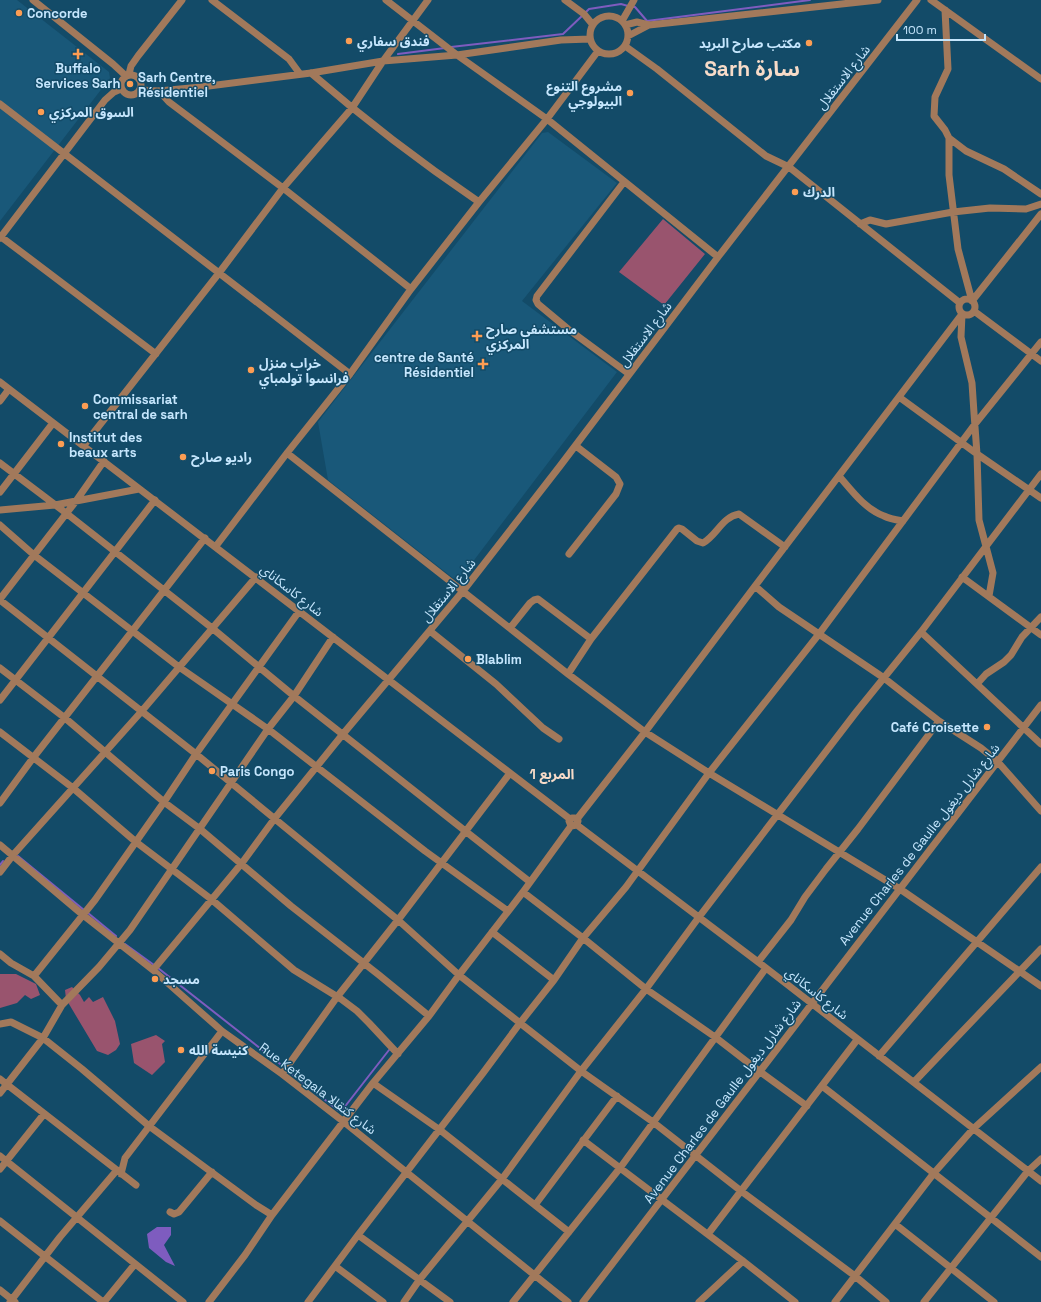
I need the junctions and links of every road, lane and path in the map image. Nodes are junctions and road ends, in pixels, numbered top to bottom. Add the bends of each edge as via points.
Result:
1 (33, 0) edge
2 (182, 0) edge
3 (212, 0) edge
4 (386, 0) edge
5 (428, 0) edge
6 (565, 0) edge
7 (634, 0) edge
8 (878, 0) edge
9 (917, 0) edge
10 (931, 0) edge
11 (945, 10) junction
12 (413, 20) junction
13 (624, 23) junction
14 (593, 24) junction
15 (649, 26) junction
16 (628, 36) junction
17 (590, 39) junction
18 (625, 46) junction
19 (598, 51) junction
20 (457, 55) junction
21 (383, 61) junction
22 (311, 72) junction
23 (300, 74) junction
24 (128, 75) junction
25 (1041, 79) edge
26 (121, 89) junction
27 (140, 90) junction
28 (159, 91) junction
29 (0, 104) edge
30 (352, 108) junction
31 (547, 119) junction
32 (949, 138) junction
33 (64, 153) junction
34 (789, 167) junction
35 (624, 182) junction
36 (283, 188) junction
37 (1041, 194) edge
38 (478, 202) junction
39 (1041, 204) edge
40 (953, 212) junction
41 (1041, 214) edge
42 (860, 224) junction
43 (0, 237) edge
44 (718, 257) junction
45 (219, 273) junction
46 (411, 289) junction
47 (972, 301) junction
48 (960, 303) junction
49 (974, 311) junction
50 (962, 314) junction
51 (1041, 342) edge
52 (156, 354) junction
53 (1031, 355) junction
54 (1041, 361) edge
55 (350, 374) junction
56 (629, 374) junction
57 (0, 382) edge
58 (9, 389) junction
59 (899, 397) junction
60 (0, 401) edge
61 (53, 423) junction
62 (975, 424) junction
63 (962, 443) junction
64 (84, 445) junction
65 (576, 446) junction
66 (287, 454) junction
67 (978, 454) junction
68 (104, 461) junction
69 (0, 463) edge
70 (14, 474) junction
71 (1041, 474) edge
72 (839, 476) junction
73 (139, 489) junction
74 (1030, 490) junction
75 (0, 492) edge
76 (1041, 498) edge
77 (155, 500) junction
78 (76, 501) junction
79 (55, 505) junction
80 (0, 510) edge
81 (66, 513) junction
82 (903, 522) junction
83 (0, 525) edge
84 (205, 538) junction
85 (216, 546) junction
86 (985, 546) junction
87 (785, 547) junction
88 (116, 552) junction
89 (569, 554) dead end
90 (34, 555) junction
91 (256, 577) junction
92 (962, 577) junction
93 (755, 586) junction
94 (164, 590) junction
95 (463, 591) junction
96 (84, 592) junction
97 (989, 596) junction
98 (0, 600) edge
99 (300, 610) junction
100 (1041, 617) edge
101 (1031, 627) junction
102 (212, 628) junction
103 (510, 628) junction
104 (132, 631) junction
105 (430, 631) junction
106 (920, 632) junction
107 (819, 634) junction
108 (1041, 635) edge
109 (333, 637) junction
110 (48, 638) junction
111 (591, 639) junction
112 (259, 666) junction
113 (179, 667) junction
114 (0, 668) edge
115 (568, 674) junction
116 (97, 677) junction
117 (884, 678) junction
118 (16, 680) junction
119 (390, 680) junction
120 (977, 684) junction
121 (294, 696) junction
122 (0, 700) edge
123 (233, 704) junction
124 (1041, 705) edge
125 (141, 712) junction
126 (65, 718) junction
127 (939, 721) junction
128 (1023, 728) junction
129 (268, 729) junction
130 (0, 732) edge
131 (646, 732) junction
132 (343, 734) junction
133 (558, 739) dead end
134 (1041, 744) edge
135 (106, 752) junction
136 (196, 754) junction
137 (33, 758) junction
138 (997, 761) junction
139 (317, 768) junction
140 (510, 773) junction
141 (709, 773) junction
142 (231, 783) junction
143 (73, 788) junction
144 (164, 802) junction
145 (0, 803) edge
146 (1041, 811) edge
147 (778, 815) junction
148 (275, 818) junction
149 (574, 822) junction
150 (200, 829) junction
151 (466, 831) junction
152 (136, 842) junction
153 (0, 845) edge
154 (840, 852) junction
155 (13, 856) junction
156 (242, 863) junction
157 (442, 863) junction
158 (1041, 867) edge
159 (171, 868) junction
160 (638, 870) junction
161 (0, 872) edge
162 (530, 882) junction
163 (900, 889) junction
164 (523, 892) junction
165 (211, 899) junction
166 (508, 911) junction
167 (83, 915) junction
168 (698, 917) junction
169 (398, 920) junction
170 (492, 932) junction
171 (583, 938) junction
172 (977, 942) junction
173 (120, 944) junction
174 (1041, 949) edge
175 (0, 954) edge
176 (758, 962) junction
177 (364, 963) junction
178 (766, 968) junction
179 (153, 970) junction
180 (1020, 970) junction
181 (459, 975) junction
182 (34, 976) junction
183 (554, 980) junction
184 (1041, 986) edge
185 (646, 989) junction
186 (337, 997) junction
187 (811, 1003) junction
188 (62, 1005) junction
189 (429, 1016) junction
190 (520, 1023) junction
191 (0, 1024) edge
192 (222, 1031) junction
193 (715, 1037) junction
194 (43, 1038) junction
195 (857, 1040) junction
196 (398, 1054) junction
197 (879, 1056) junction
198 (1041, 1067) edge
199 (581, 1071) junction
200 (759, 1071) junction
201 (282, 1074) junction
202 (0, 1079) edge
203 (914, 1082) junction
204 (374, 1083) junction
205 (7, 1084) junction
206 (822, 1086) junction
207 (0, 1093) edge
208 (617, 1096) junction
209 (807, 1106) junction
210 (44, 1114) junction
211 (344, 1122) junction
212 (653, 1122) junction
213 (149, 1126) junction
214 (973, 1128) junction
215 (440, 1130) junction
216 (583, 1140) junction
217 (695, 1155) junction
218 (0, 1156) edge
219 (1041, 1159) edge
220 (6, 1161) junction
221 (620, 1168) junction
222 (0, 1169) edge
223 (1028, 1171) junction
224 (119, 1172) junction
225 (212, 1172) junction
226 (408, 1173) junction
227 (934, 1173) junction
228 (502, 1179) junction
229 (1041, 1181) edge
230 (136, 1185) dead end
231 (741, 1191) junction
232 (662, 1200) junction
233 (535, 1205) junction
234 (170, 1212) dead end
235 (272, 1215) junction
236 (991, 1217) junction
237 (78, 1218) junction
238 (0, 1221) edge
239 (468, 1222) junction
240 (895, 1224) junction
241 (569, 1232) junction
242 (708, 1234) junction
243 (358, 1235) junction
244 (45, 1256) junction
245 (1041, 1257) edge
246 (743, 1261) junction
247 (135, 1264) junction
248 (335, 1266) junction
249 (951, 1268) junction
250 (534, 1276) junction
251 (855, 1276) junction
252 (420, 1279) junction
253 (0, 1290) edge
254 (13, 1301) edge
255 (103, 1302) edge
256 (183, 1302) edge
257 (209, 1302) edge
258 (308, 1302) edge
259 (383, 1302) edge
260 (404, 1302) edge
261 (450, 1302) edge
262 (513, 1302) edge
263 (568, 1302) edge
264 (583, 1302) edge
265 (699, 1302) edge
266 (795, 1302) edge
267 (835, 1302) edge
268 (886, 1302) edge
269 (924, 1302) edge
270 (994, 1302) edge

1 - 24 street
2 - 24 street via 138,56
3 - 23 street via 290,59
4 - 12 street
5 - 12 street
6 - 14 street
7 - 13 street
8 - 15 street
9 - 34 street, شارع الاستقلال
10 - 11 street
11 - 25 street
11 - 32 street via 948,69 935,97 934,116
12 - 20 street
12 - 21 street
13 - 14 street via 610,16
13 - 15 street via 637,22
13 - 16 street
14 - 17 street
15 - 16 street
16 - 18 street
17 - 19 street
17 - 20 street via 561,40
18 - 19 street via 616,53
18 - 34 street via 766,156
19 - 31 street
20 - 21 street
20 - 31 street
21 - 22 street
21 - 30 street
22 - 23 street
22 - 30 street
23 - 28 street
24 - 26 street via 121,82
24 - 27 street via 136,76 140,80
26 - 27 street via 125,94 132,95
26 - 33 street via 105,100
27 - 28 street
28 - 36 street via 169,102
29 - 33 street
30 - 36 street
30 - 38 street
31 - 35 street
31 - 38 street
32 - 37 street via 966,151 1004,169
32 - 40 street
33 - 43 street
33 - 45 street
34 - 42 street
34 - 44 street, شارع الاستقلال
35 - 44 street
35 - 56 street via 536,300 568,329
36 - 45 street
36 - 46 street
38 - 46 street
39 - 40 street via 1026,209 990,208
40 - 42 street via 886,224 870,220
40 - 47 street via 958,249
41 - 47 street
42 - 48 street
43 - 52 street
44 - 56 street, شارع الاستقلال
45 - 52 street
45 - 55 street
46 - 55 street
47 - 48 street via 964,300
47 - 49 street
48 - 50 street
49 - 50 street via 968,315
49 - 53 street
50 - 59 street
50 - 62 street via 961,337 972,383
51 - 53 street
52 - 64 street
53 - 54 street
53 - 62 street
55 - 66 street
56 - 65 street, شارع الاستقلال
57 - 58 street, شارع كاسكاناي
58 - 60 street
58 - 61 street, شارع كاسكاناي
59 - 63 street
59 - 72 street
61 - 64 street, شارع كاسكاناي
61 - 70 street
62 - 63 street
62 - 67 street
63 - 67 street
63 - 82 street
64 - 68 street, شارع كاسكاناي
65 - 89 street via 616,477 620,484 616,494
65 - 95 street, شارع الاستقلال
66 - 85 street
66 - 95 street
67 - 74 street
67 - 86 street via 979,520
68 - 73 street, شارع كاسكاناي
68 - 78 street
69 - 70 street
70 - 75 street
70 - 79 street
71 - 74 street
72 - 82 street via 872,510
72 - 87 street
73 - 77 street, شارع كاسكاناي
73 - 78 street
74 - 76 street
74 - 86 street
77 - 84 street, شارع كاسكاناي
77 - 88 street
78 - 79 street
78 - 81 street
79 - 80 street
79 - 81 street
81 - 88 street
81 - 90 street
82 - 107 street
83 - 90 street
84 - 85 street, شارع كاسكاناي
84 - 94 street
85 - 91 street, شارع كاسكاناي
86 - 92 street
86 - 97 street via 993,573
87 - 93 street
87 - 111 street via 739,514 732,515 710,539 703,542 697,541 679,528
88 - 94 street
88 - 96 street
90 - 96 street
90 - 98 street
91 - 99 street, شارع كاسكاناي
91 - 102 street
92 - 97 street
92 - 106 street
93 - 107 street
93 - 131 street
94 - 102 street
94 - 104 street
95 - 103 street
95 - 105 street, شارع الاستقلال
96 - 104 street
96 - 110 street
97 - 101 street
98 - 110 street
99 - 109 street, شارع كاسكاناي
99 - 112 street
100 - 101 street
101 - 108 street
101 - 120 street via 1004,662 986,674
102 - 112 street
102 - 113 street
103 - 111 street via 530,603 538,599
103 - 115 street
104 - 113 street
104 - 116 street
105 - 119 street, شارع الاستقلال
105 - 133 street via 496,684
106 - 117 street
106 - 120 street
107 - 117 street
107 - 141 street
109 - 119 street, شارع كاسكاناي
109 - 121 street
110 - 116 street
110 - 118 street
111 - 115 street
112 - 121 street
112 - 123 street
113 - 123 street
113 - 125 street
114 - 118 street
115 - 131 street
116 - 125 street
116 - 126 street
117 - 127 street
117 - 147 street
118 - 122 street
118 - 126 street
119 - 132 street, شارع الاستقلال
119 - 140 street, شارع كاسكاناي
120 - 128 street
121 - 129 street
121 - 132 street
123 - 129 street
123 - 136 street
124 - 128 street, Avenue Charles de Gaulle شارع شارل ديغول
125 - 135 street
125 - 136 street
126 - 135 street
126 - 137 street
127 - 138 street
127 - 154 street
128 - 134 street
128 - 138 street, Avenue Charles de Gaulle شارع شارل ديغول
129 - 139 street
129 - 142 street
130 - 137 street
131 - 141 street
131 - 149 street
132 - 139 street, شارع الاستقلال
132 - 151 street
135 - 143 street
135 - 144 street
136 - 142 street
136 - 144 street
137 - 143 street
137 - 145 street
138 - 146 street
138 - 163 street, Avenue Charles de Gaulle شارع شارل ديغول
139 - 148 street, شارع الاستقلال
139 - 157 street
140 - 149 street, شارع كاسكاناي
140 - 151 street
141 - 147 street
141 - 160 street
142 - 148 street
142 - 150 street
143 - 152 street
143 - 155 street
144 - 150 street
144 - 152 street
147 - 154 street
147 - 168 street
148 - 156 street, شارع الاستقلال
148 - 169 street
149 - 160 street, شارع كاسكاناي
149 - 162 street
150 - 156 street
150 - 159 street
151 - 157 street
151 - 162 street
152 - 159 street
152 - 167 street
153 - 155 street, Rue Ketegala شارع كتقالا
154 - 163 street
154 - 176 street
155 - 161 street
155 - 167 street, Rue Ketegala شارع كتقالا
156 - 165 street, شارع الاستقلال
156 - 177 street via 291,906
157 - 166 street
157 - 169 street
158 - 172 street
159 - 165 street
159 - 173 street
160 - 168 street, شارع كاسكاناي
160 - 171 street
162 - 164 street
163 - 172 street
163 - 187 street, Avenue Charles de Gaulle شارع شارل ديغول
164 - 166 street
164 - 171 street
165 - 179 street, شارع الاستقلال
165 - 186 street via 294,970
166 - 170 street
167 - 173 street, Rue Ketegala شارع كتقالا
167 - 182 street
168 - 176 street, شارع كاسكاناي
168 - 185 street
169 - 177 street
169 - 181 street
170 - 181 street
170 - 183 street
171 - 183 street
171 - 185 street
172 - 180 street
172 - 197 street
173 - 179 street, Rue Ketegala شارع كتقالا
173 - 188 street
174 - 180 street
175 - 182 street
176 - 178 street, شارع كاسكاناي
177 - 186 street
177 - 189 street
178 - 187 street, شارع كاسكاناي
178 - 193 street
179 - 192 street, Rue Ketegala شارع كتقالا
180 - 184 street
180 - 203 street
181 - 189 street
181 - 190 street
182 - 188 street
183 - 190 street
185 - 193 street
185 - 199 street
186 - 196 street via 357,1011
186 - 201 street
187 - 195 street, شارع كاسكاناي
187 - 200 street, Avenue Charles de Gaulle شارع شارل ديغول
188 - 194 street
189 - 196 street
190 - 199 street
190 - 215 street
191 - 194 street via 11,1022
192 - 201 street, Rue Ketegala شارع كتقالا
192 - 213 street
193 - 200 street
193 - 212 street
194 - 205 street
194 - 213 street
195 - 197 street, شارع كاسكاناي
195 - 206 street
196 - 204 street
197 - 203 street, شارع كاسكاناي
198 - 214 street
199 - 208 street
199 - 228 street
200 - 209 street
200 - 217 street, Avenue Charles de Gaulle شارع شارل ديغول
201 - 211 street, Rue Ketegala شارع كتقالا
202 - 205 street
203 - 214 street, شارع كاسكاناي
204 - 211 street
204 - 215 street
205 - 207 street
205 - 210 street
206 - 209 street
206 - 227 street
208 - 212 street
208 - 216 street
209 - 231 street
210 - 220 street
210 - 224 street
211 - 226 street, Rue Ketegala شارع كتقالا
211 - 235 street
212 - 217 street
212 - 221 street
213 - 224 street via 125,1158
213 - 225 street
214 - 223 street, شارع كاسكاناي
214 - 227 street
215 - 226 street
215 - 228 street
216 - 221 street
216 - 233 street
217 - 231 street
217 - 232 street, Avenue Charles de Gaulle شارع شارل ديغول
218 - 220 street
219 - 223 street
220 - 222 street
220 - 237 street
221 - 232 street
221 - 241 street
223 - 229 street, شارع كاسكاناي
223 - 236 street
224 - 230 street
224 - 237 street
225 - 234 street via 180,1211 176,1214
225 - 235 street
226 - 239 street, Rue Ketegala شارع كتقالا
226 - 243 street
227 - 236 street
227 - 240 street
228 - 233 street
228 - 239 street
231 - 242 street
231 - 251 street
232 - 242 street
232 - 264 street, Avenue Charles de Gaulle شارع شارل ديغول
233 - 241 street
235 - 257 street
236 - 245 street
236 - 249 street
237 - 244 street
237 - 247 street
238 - 244 street
239 - 250 street, Rue Ketegala شارع كتقالا
239 - 252 street
240 - 249 street
240 - 251 street
241 - 250 street
242 - 246 street
243 - 248 street
243 - 252 street
244 - 254 street
244 - 255 street
246 - 265 street
246 - 266 street
247 - 255 street
247 - 256 street
248 - 258 street
248 - 259 street
249 - 269 street
249 - 270 street
250 - 262 street
250 - 263 street, Rue Ketegala شارع كتقالا
251 - 267 street
251 - 268 street
252 - 260 street
252 - 261 street
253 - 254 street

